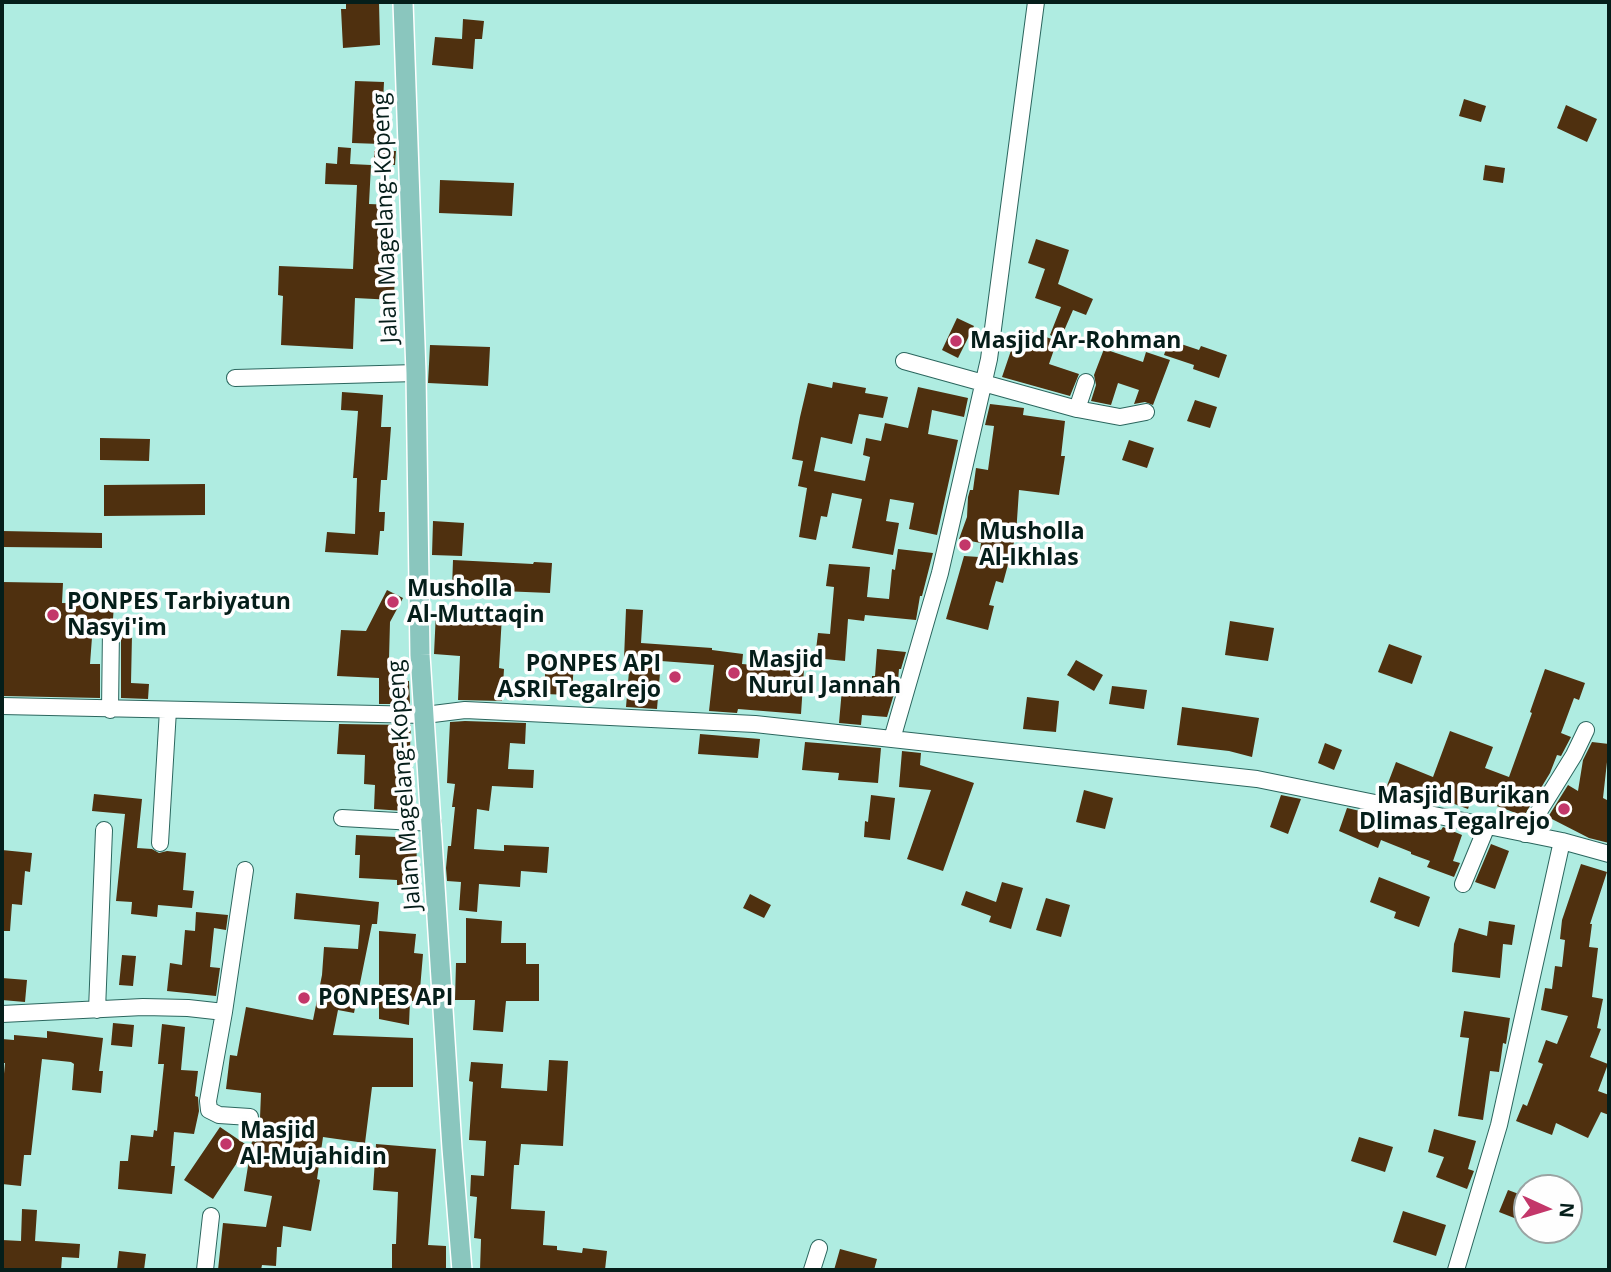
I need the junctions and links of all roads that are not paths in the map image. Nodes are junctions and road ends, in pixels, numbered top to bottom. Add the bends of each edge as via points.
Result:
1 (403, 2) edge
2 (1036, 2) edge
3 (904, 361) dead end
4 (416, 373) junction
5 (235, 378) dead end
6 (984, 383) junction
7 (1086, 383) dead end
8 (1077, 409) junction
9 (1146, 412) dead end
10 (111, 629) dead end
11 (2, 706) edge
12 (110, 710) junction
13 (168, 710) junction
14 (425, 715) junction
15 (1586, 730) dead end
16 (892, 739) junction
17 (342, 818) dead end
18 (433, 824) junction
19 (1487, 826) junction
20 (104, 830) dead end
21 (1525, 834) junction
22 (1562, 841) junction
23 (160, 843) dead end
24 (1609, 854) edge
25 (245, 870) dead end
26 (1463, 884) dead end
27 (97, 1010) junction
28 (224, 1012) junction
29 (2, 1014) edge
30 (250, 1117) dead end
31 (211, 1216) dead end
32 (819, 1248) dead end
33 (205, 1270) edge
34 (462, 1270) edge
35 (812, 1270) edge
36 (1456, 1270) edge

1 - 4 main road, Jalan Magelang-Kopeng
2 - 6 street
3 - 6 street
4 - 5 street
4 - 14 main road, Jalan Magelang-Kopeng
6 - 8 street
6 - 16 street via 940,573
7 - 8 street
8 - 9 street via 1120,417
10 - 12 street
11 - 12 street
12 - 13 street
13 - 14 street
13 - 23 street
14 - 16 street via 465,710 755,724
14 - 18 main road, Jalan Magelang-Kopeng
15 - 21 street
16 - 19 street via 1257,779
17 - 18 street
18 - 34 main road, Jalan Magelang-Kopeng
19 - 21 street
19 - 26 street
20 - 27 street
21 - 22 street
22 - 24 street
22 - 36 street via 1499,1125
25 - 28 street
27 - 28 street via 154,1007
27 - 29 street
28 - 30 street via 209,1110
31 - 33 street
32 - 35 street

